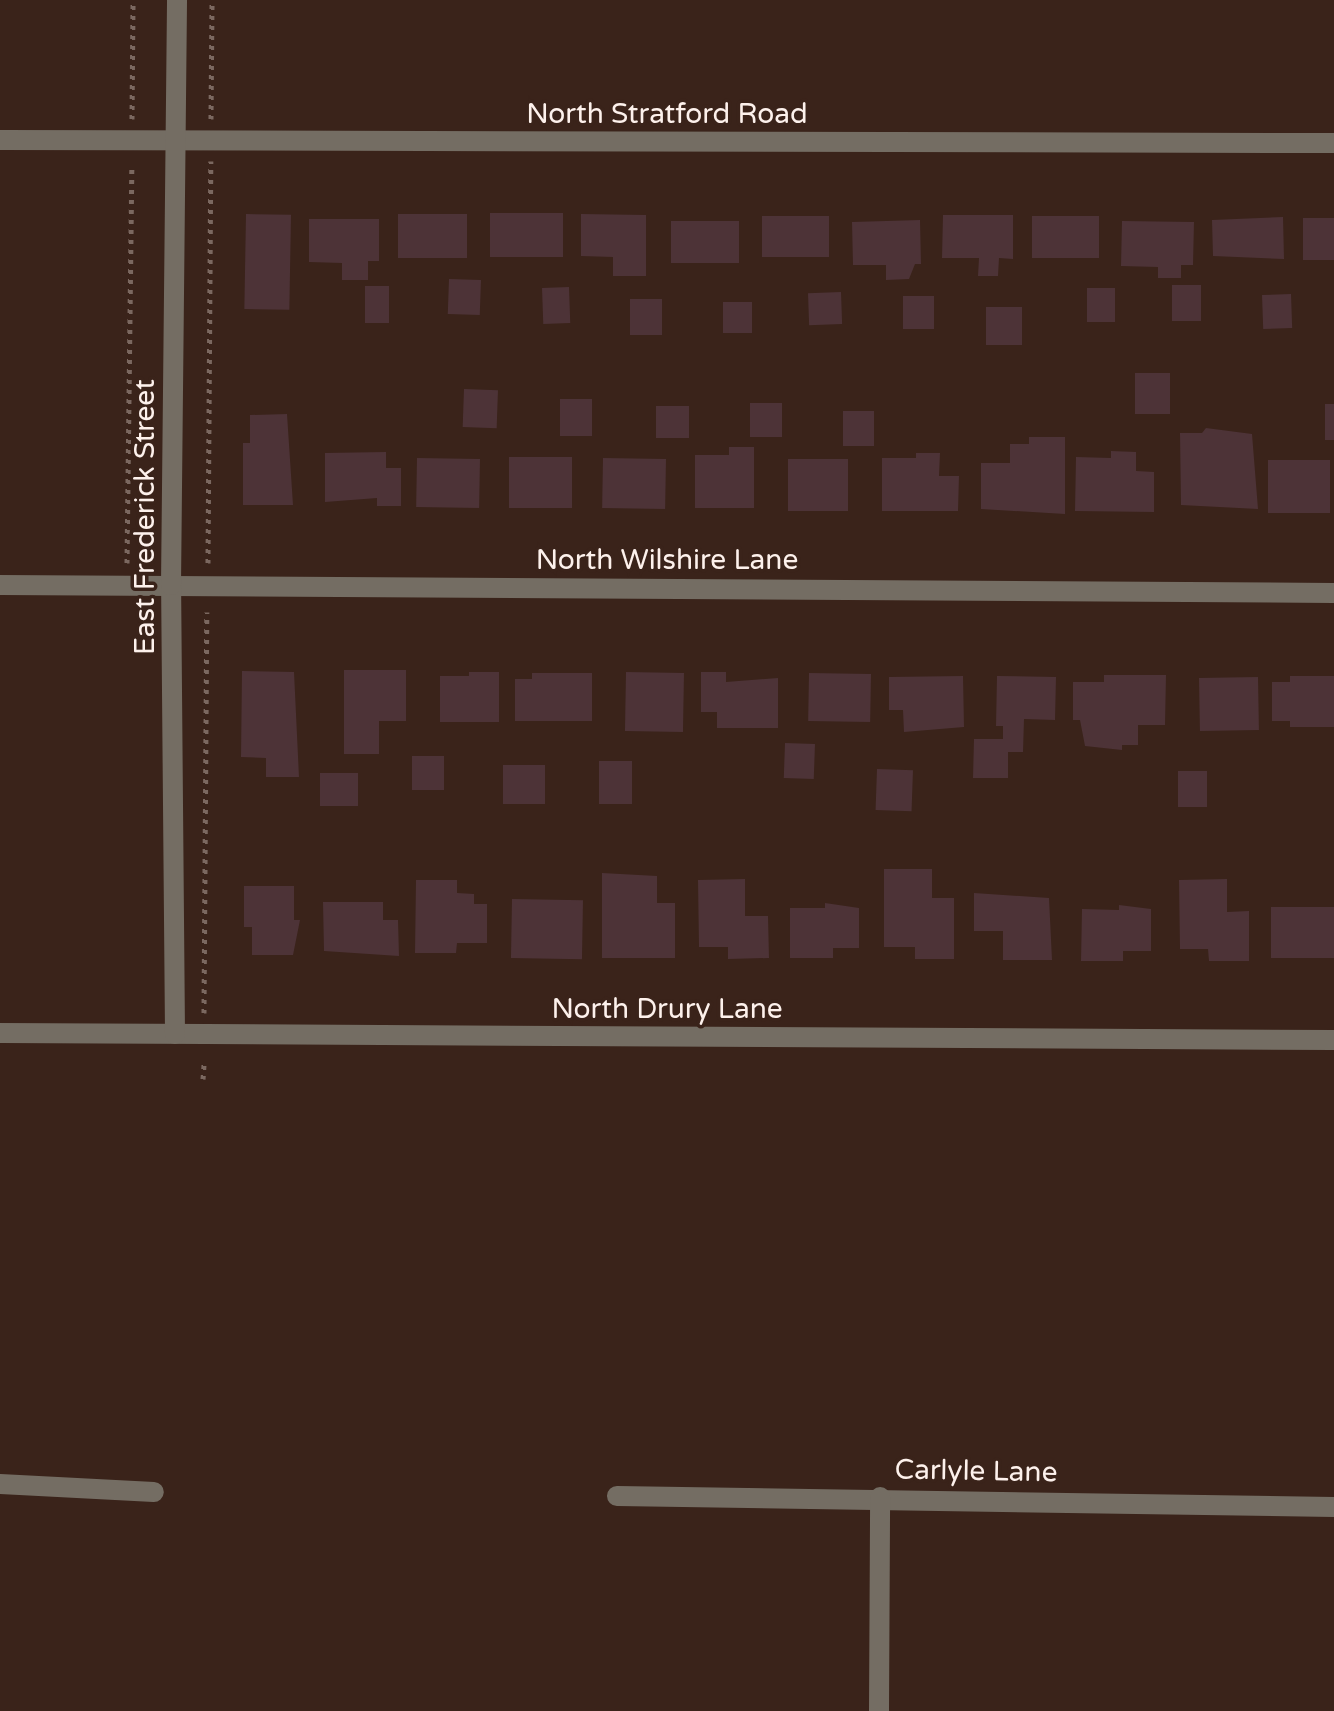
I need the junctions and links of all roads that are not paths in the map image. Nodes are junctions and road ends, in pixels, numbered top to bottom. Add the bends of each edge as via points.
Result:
1 (177, 0) edge
2 (0, 140) edge
3 (176, 141) junction
4 (1334, 143) edge
5 (0, 585) edge
6 (171, 585) junction
7 (1334, 593) edge
8 (0, 1033) edge
9 (175, 1034) junction
10 (1334, 1040) edge
11 (0, 1484) edge
12 (154, 1492) dead end
13 (617, 1496) dead end
14 (880, 1497) junction
15 (1334, 1507) edge
16 (879, 1711) edge

1 - 3 street, East Frederick Street
2 - 3 street, North Stratford Road
3 - 4 street, North Stratford Road
3 - 6 street, East Frederick Street
5 - 6 street, North Wilshire Lane
6 - 7 street, North Wilshire Lane
6 - 9 street, East Frederick Street
8 - 9 street, North Drury Lane
9 - 10 street, North Drury Lane
11 - 12 street
13 - 14 street, Carlyle Lane
14 - 15 street, Carlyle Lane
14 - 16 street

